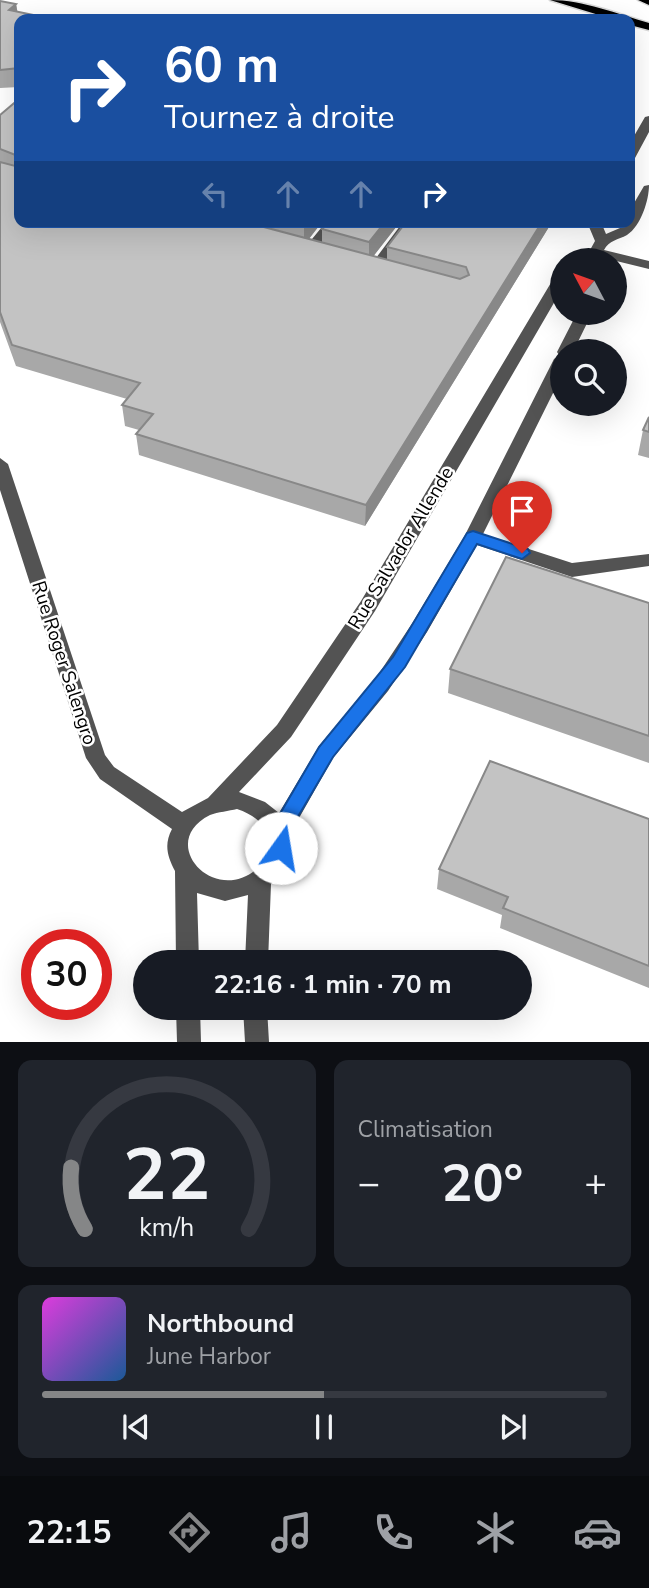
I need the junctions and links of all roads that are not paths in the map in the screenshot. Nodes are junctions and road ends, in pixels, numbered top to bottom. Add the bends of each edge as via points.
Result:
1 (555, 0) edge
2 (643, 0) edge
3 (649, 2) edge
4 (605, 14) edge
5 (649, 189) edge
6 (635, 213) edge
7 (329, 228) edge
8 (405, 228) edge
9 (595, 228) edge
10 (626, 228) edge
11 (597, 248) edge
12 (601, 248) edge
13 (308, 253) edge
14 (627, 259) edge
15 (649, 265) edge
16 (373, 270) edge
17 (550, 296) edge
18 (550, 383) edge
19 (0, 464) edge
20 (473, 537) junction
21 (649, 560) edge
22 (216, 802) junction
23 (182, 824) junction
24 (279, 831) junction
25 (185, 873) junction
26 (260, 879) junction
27 (187, 950) edge
28 (257, 950) edge
29 (188, 1020) edge
30 (256, 1020) edge
31 (189, 1042) edge
32 (257, 1042) edge

1 - 4 main road
2 - 3 main road
5 - 6 street
7 - 13 street
8 - 16 street
9 - 11 street
10 - 12 street
14 - 15 street
17 - 22 street, Rue Salvador Allende via 368,606 285,731
18 - 20 street
19 - 23 street, Rue Roger Salengro via 96,758 107,773
20 - 21 street via 572,569
20 - 24 street via 399,662 326,752
22 - 23 street via 198,809
22 - 24 street via 237,800 255,805 271,816
23 - 25 street via 177,857
24 - 26 street via 281,848 274,866
25 - 26 street via 201,885 221,890 242,888
25 - 27 street
26 - 28 street
29 - 31 street
30 - 32 street

